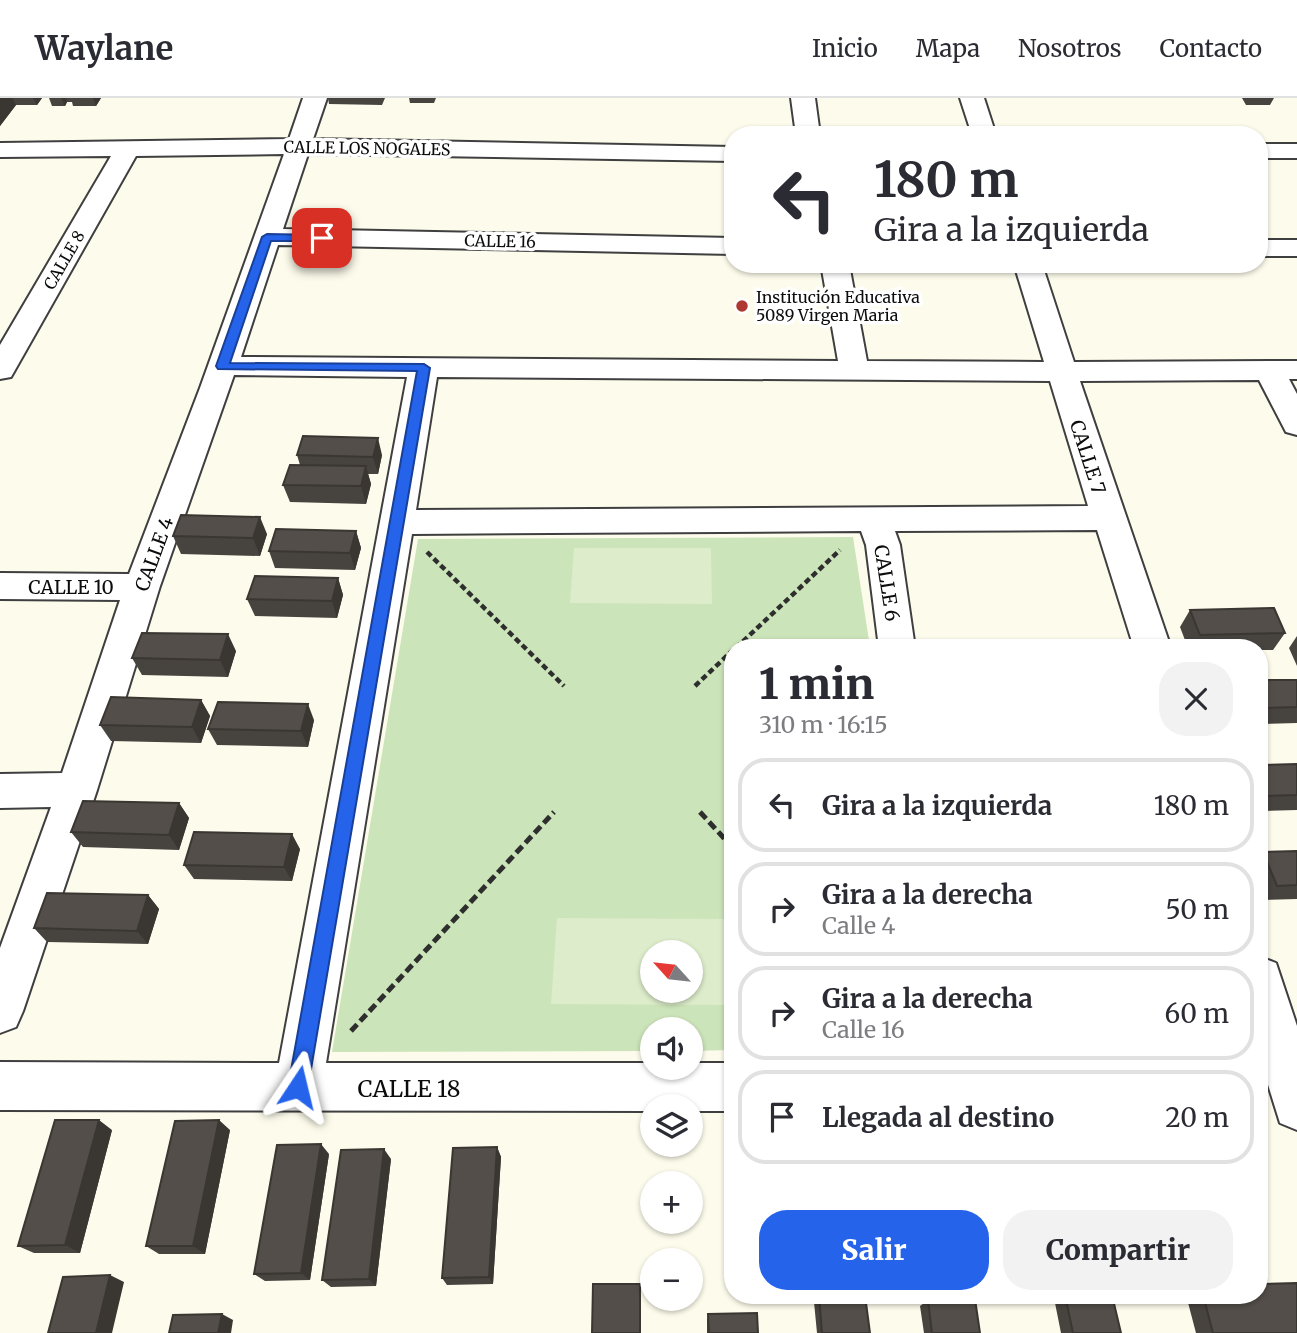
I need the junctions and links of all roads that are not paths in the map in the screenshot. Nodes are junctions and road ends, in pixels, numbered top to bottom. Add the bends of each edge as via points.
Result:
1 (315, 98) edge
2 (803, 98) edge
3 (972, 98) edge
4 (807, 126) edge
5 (981, 126) edge
6 (298, 146) junction
7 (0, 150) edge
8 (127, 150) junction
9 (1268, 151) edge
10 (1297, 151) edge
11 (724, 154) edge
12 (267, 237) junction
13 (724, 246) edge
14 (1268, 248) edge
15 (1297, 248) edge
16 (837, 273) edge
17 (1031, 273) edge
18 (222, 366) junction
19 (424, 368) junction
20 (0, 370) edge
21 (853, 370) junction
22 (1283, 370) edge
23 (1061, 371) junction
24 (1297, 425) edge
25 (1108, 518) junction
26 (873, 519) junction
27 (396, 523) junction
28 (0, 586) edge
29 (142, 586) junction
30 (896, 639) edge
31 (1150, 639) edge
32 (77, 790) junction
33 (0, 791) edge
34 (0, 1011) edge
35 (1268, 1013) edge
36 (0, 1086) edge
37 (298, 1087) junction
38 (724, 1087) edge
39 (1286, 1091) edge

1 - 6 street, CALLE 4
2 - 4 street
3 - 5 street
6 - 8 street, CALLE LOS NOGALES
6 - 11 street, CALLE LOS NOGALES
6 - 12 street, CALLE 4
7 - 8 street, CALLE LOS NOGALES
8 - 20 street, CALLE 8
9 - 10 street
12 - 13 street, CALLE 16
12 - 18 street, CALLE 4
14 - 15 street
16 - 21 street
17 - 23 street, CALLE 7
18 - 19 street
18 - 29 street, CALLE 4
19 - 21 street
19 - 27 street
21 - 23 street
22 - 23 street
22 - 24 street
23 - 25 street, CALLE 7
25 - 26 street
25 - 31 street, CALLE 7
26 - 27 street
26 - 30 street, CALLE 6 via 883,545
27 - 37 street
28 - 29 street, CALLE 10
29 - 32 street, CALLE 4
32 - 33 street
32 - 34 street, CALLE 4
35 - 39 street
36 - 37 street, CALLE 18
37 - 38 street, CALLE 18

